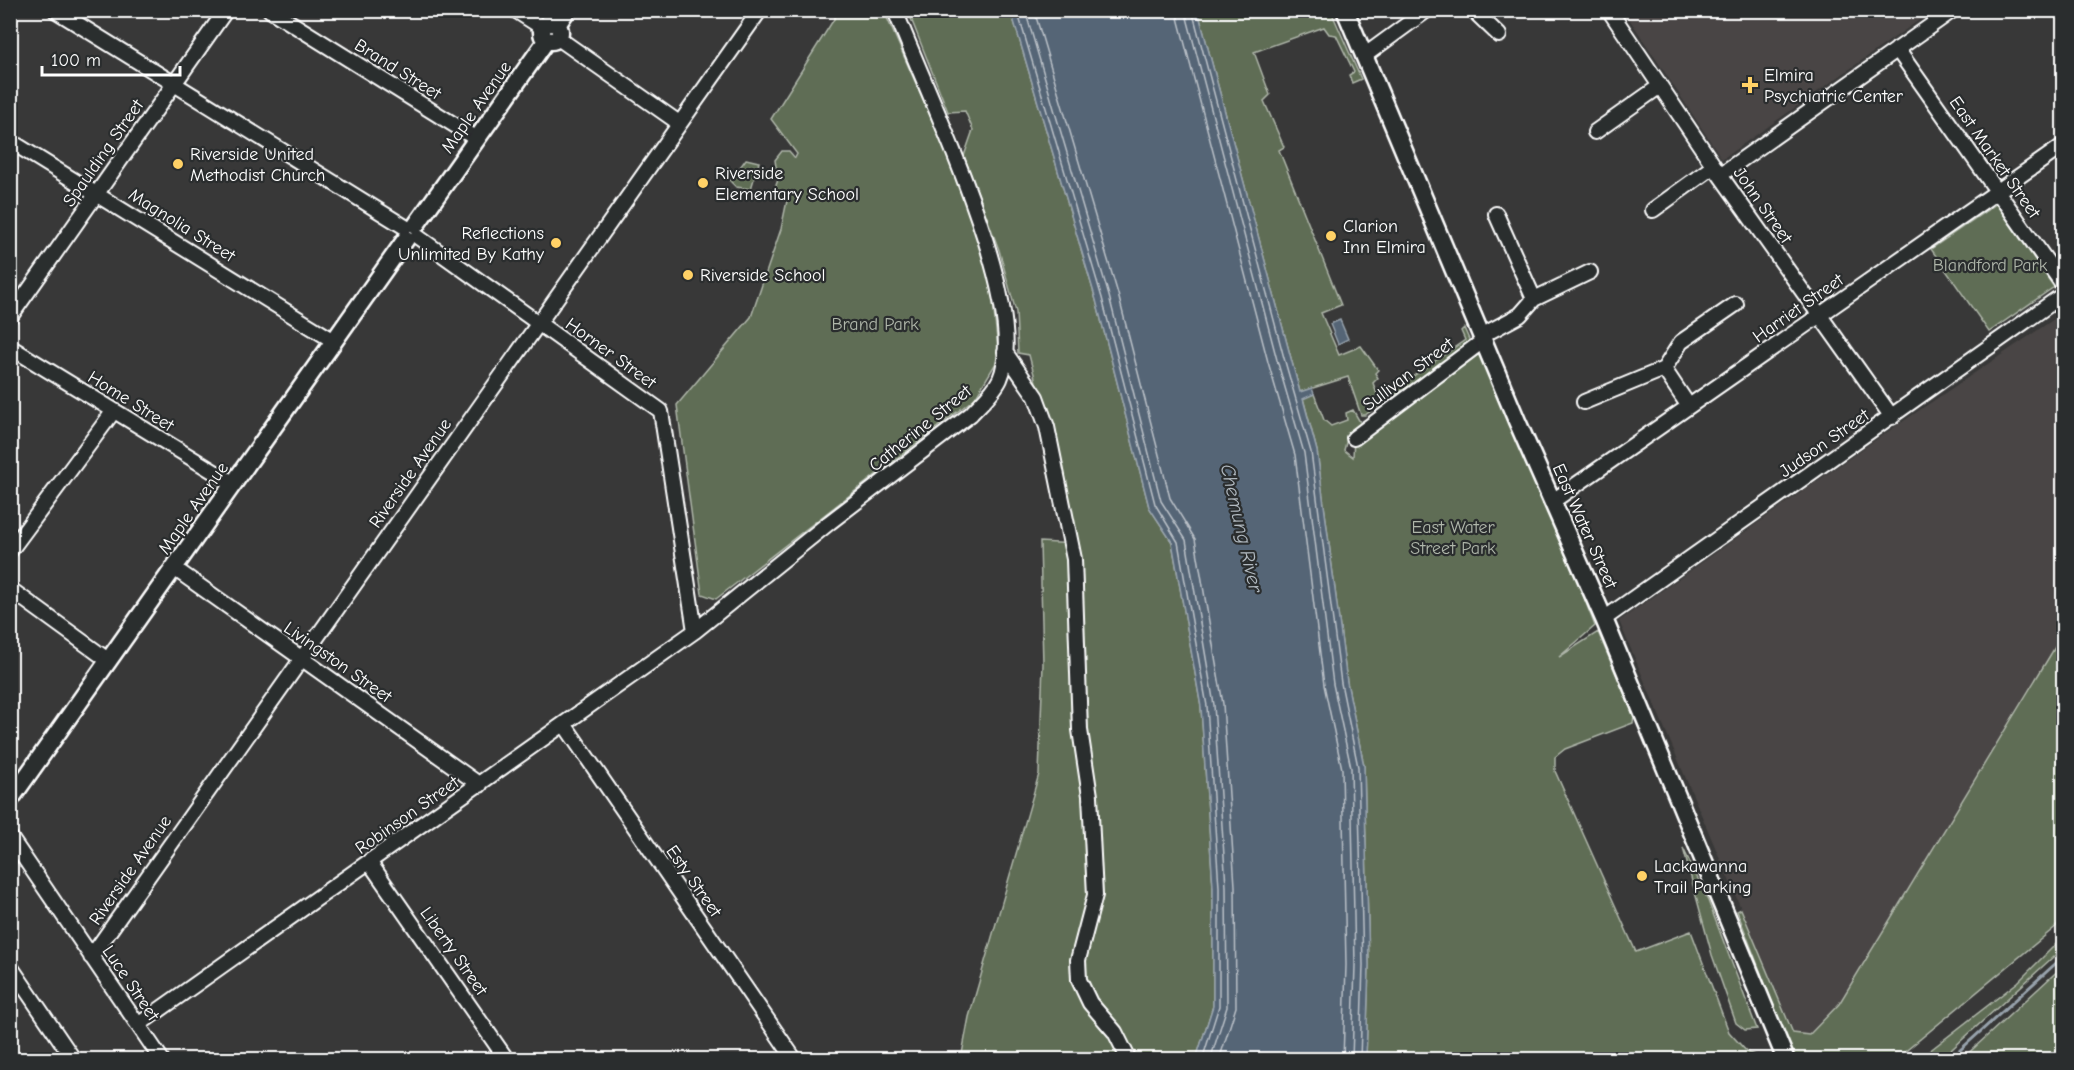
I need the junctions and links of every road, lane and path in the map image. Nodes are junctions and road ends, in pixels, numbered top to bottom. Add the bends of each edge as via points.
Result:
1 (55, 10) edge
2 (226, 10) edge
3 (270, 10) edge
4 (515, 10) edge
5 (567, 10) edge
6 (760, 10) edge
7 (895, 10) edge
8 (1345, 10) edge
9 (1427, 10) edge
10 (1473, 10) edge
11 (1609, 10) edge
12 (1953, 10) edge
13 (551, 33) junction
14 (1499, 35) dead end
15 (1897, 50) junction
16 (1364, 56) junction
17 (174, 84) junction
18 (1660, 86) junction
19 (679, 123) junction
20 (1595, 132) dead end
21 (477, 139) junction
22 (10, 141) edge
23 (2064, 145) edge
24 (1717, 171) junction
25 (1997, 192) junction
26 (97, 194) junction
27 (1653, 210) dead end
28 (1496, 214) dead end
29 (411, 232) junction
30 (1590, 272) dead end
31 (2064, 286) edge
32 (2064, 294) edge
33 (1534, 299) junction
34 (1736, 304) dead end
35 (1818, 315) junction
36 (10, 316) edge
37 (539, 322) junction
38 (1483, 338) junction
39 (334, 341) junction
40 (10, 346) edge
41 (1005, 352) junction
42 (1664, 369) junction
43 (1584, 402) dead end
44 (1688, 405) junction
45 (113, 412) junction
46 (1892, 417) junction
47 (1354, 438) dead end
48 (234, 484) junction
49 (1553, 501) junction
50 (10, 551) edge
51 (174, 568) junction
52 (10, 589) edge
53 (1604, 619) junction
54 (695, 631) junction
55 (301, 658) junction
56 (109, 661) junction
57 (564, 724) junction
58 (480, 785) junction
59 (10, 800) edge
60 (10, 837) edge
61 (370, 863) junction
62 (91, 957) junction
63 (10, 966) edge
64 (138, 1025) junction
65 (74, 1059) edge
66 (162, 1059) edge
67 (507, 1059) edge
68 (795, 1059) edge
69 (1130, 1059) edge
70 (1786, 1059) edge

1 - 17 street, Horner Street
2 - 17 street, Spaulding Street
3 - 21 street, Brand Street
4 - 13 street
5 - 13 main road, Maple Avenue
6 - 19 street, Riverside Avenue
7 - 41 street, Catherine Street via 963,175 992,263 1006,327
8 - 16 main road, East Water Street
9 - 16 street
10 - 14 street
11 - 18 street, John Street
12 - 15 street
13 - 19 street
13 - 21 main road, Maple Avenue
15 - 24 street
15 - 25 street, East Market Street
16 - 38 main road, East Water Street
17 - 26 street, Spaulding Street
17 - 29 street, Horner Street
18 - 20 street
18 - 24 street, John Street
19 - 37 street, Riverside Avenue
21 - 29 main road, Maple Avenue
22 - 26 street, Magnolia Street
23 - 25 street, Harriet Street
24 - 27 street
24 - 35 street, John Street
25 - 31 street, East Market Street
25 - 35 street, Harriet Street
26 - 36 street, Spaulding Street
26 - 39 street, Magnolia Street
28 - 33 street
29 - 37 street, Horner Street
29 - 39 main road, Maple Avenue
30 - 33 street, Sullivan Street
32 - 46 street, Judson Street
33 - 38 street, Sullivan Street via 1520,315
34 - 42 street via 1681,342
35 - 44 street, Harriet Street
35 - 46 street, John Street
37 - 54 street, Horner Street via 661,411
37 - 55 street, Riverside Avenue
38 - 47 street, Sullivan Street
38 - 49 main road, East Water Street
39 - 48 main road, Maple Avenue
40 - 45 street, Home Street
41 - 54 street, Catherine Street via 1000,378 971,414
41 - 69 street via 1036,397 1047,428 1074,559 1080,730 1090,796 1095,895 1077,960 1079,980 1090,1003 1115,1032
42 - 43 street
42 - 44 street
44 - 49 street, Harriet Street
45 - 48 street, Home Street
45 - 50 street
46 - 53 street, Judson Street
48 - 51 main road, Maple Avenue
49 - 53 main road, East Water Street
51 - 55 street, Livingston Street
51 - 56 main road, Maple Avenue
52 - 56 street
53 - 70 main road, East Water Street
54 - 57 street, Robinson Street
55 - 58 street, Livingston Street
55 - 62 street, Riverside Avenue
56 - 59 main road, Maple Avenue
57 - 58 street, Robinson Street
57 - 68 street, Esty Street
58 - 61 street, Robinson Street
60 - 62 street, Luce Street
61 - 64 street, Robinson Street
61 - 67 street, Liberty Street
62 - 64 street, Luce Street
63 - 65 street
64 - 66 street, Luce Street

